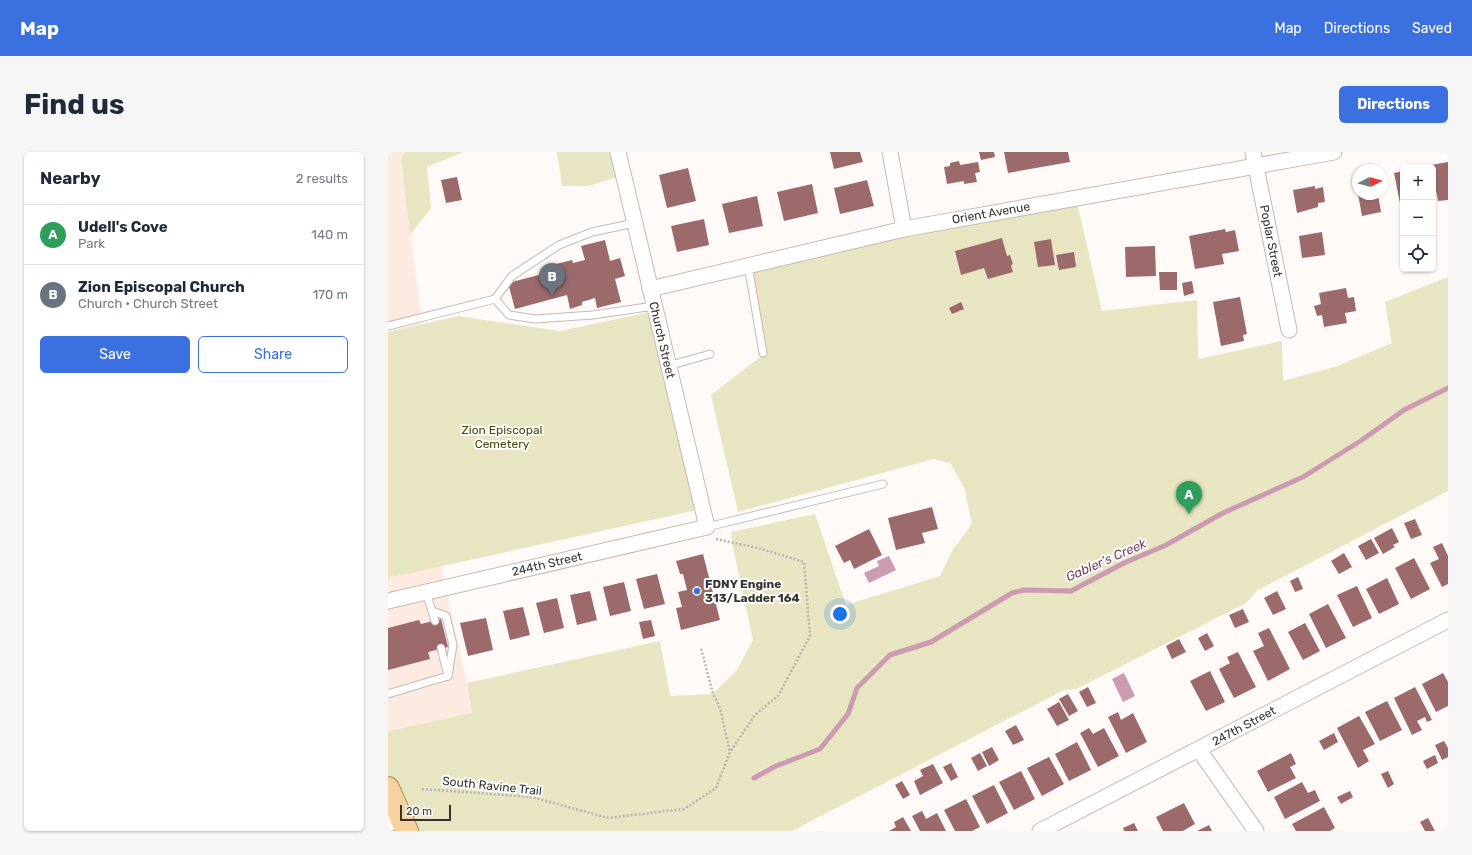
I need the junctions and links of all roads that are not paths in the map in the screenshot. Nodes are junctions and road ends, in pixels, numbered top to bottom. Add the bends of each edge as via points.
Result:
1 (618, 152) edge
2 (890, 152) edge
3 (1334, 152) edge
4 (1254, 159) edge
5 (635, 222) junction
6 (904, 229) junction
7 (748, 266) junction
8 (650, 289) junction
9 (495, 299) junction
10 (654, 306) junction
11 (388, 326) edge
12 (1289, 330) dead end
13 (763, 353) dead end
14 (710, 354) dead end
15 (668, 366) junction
16 (883, 484) dead end
17 (708, 532) junction
18 (426, 592) junction
19 (388, 601) edge
20 (432, 611) junction
21 (1448, 620) edge
22 (435, 621) dead end
23 (441, 648) dead end
24 (448, 676) junction
25 (388, 694) edge
26 (1199, 750) junction
27 (388, 788) edge
28 (399, 825) edge
29 (1040, 831) edge
30 (1256, 831) edge

1 - 5 street, Church Street
2 - 6 street
3 - 4 street, Orient Avenue
4 - 6 street, Orient Avenue
4 - 12 street, Poplar Street
5 - 8 street, Church Street
5 - 9 lane via 592,232 559,245 512,276
6 - 7 street, Orient Avenue
7 - 8 street, Orient Avenue
7 - 13 lane
8 - 10 street, Church Street
9 - 10 lane via 509,315 535,319 593,315
9 - 11 lane
10 - 15 street, Church Street
14 - 15 lane
15 - 17 street, Church Street
16 - 17 lane
17 - 18 street, 244th Street
18 - 19 street, 244th Street
18 - 20 lane
20 - 22 lane
20 - 24 lane via 446,616 454,645
21 - 26 street, 247th Street
23 - 24 lane
24 - 25 lane
26 - 29 street, 247th Street
26 - 30 street
27 - 28 main road

